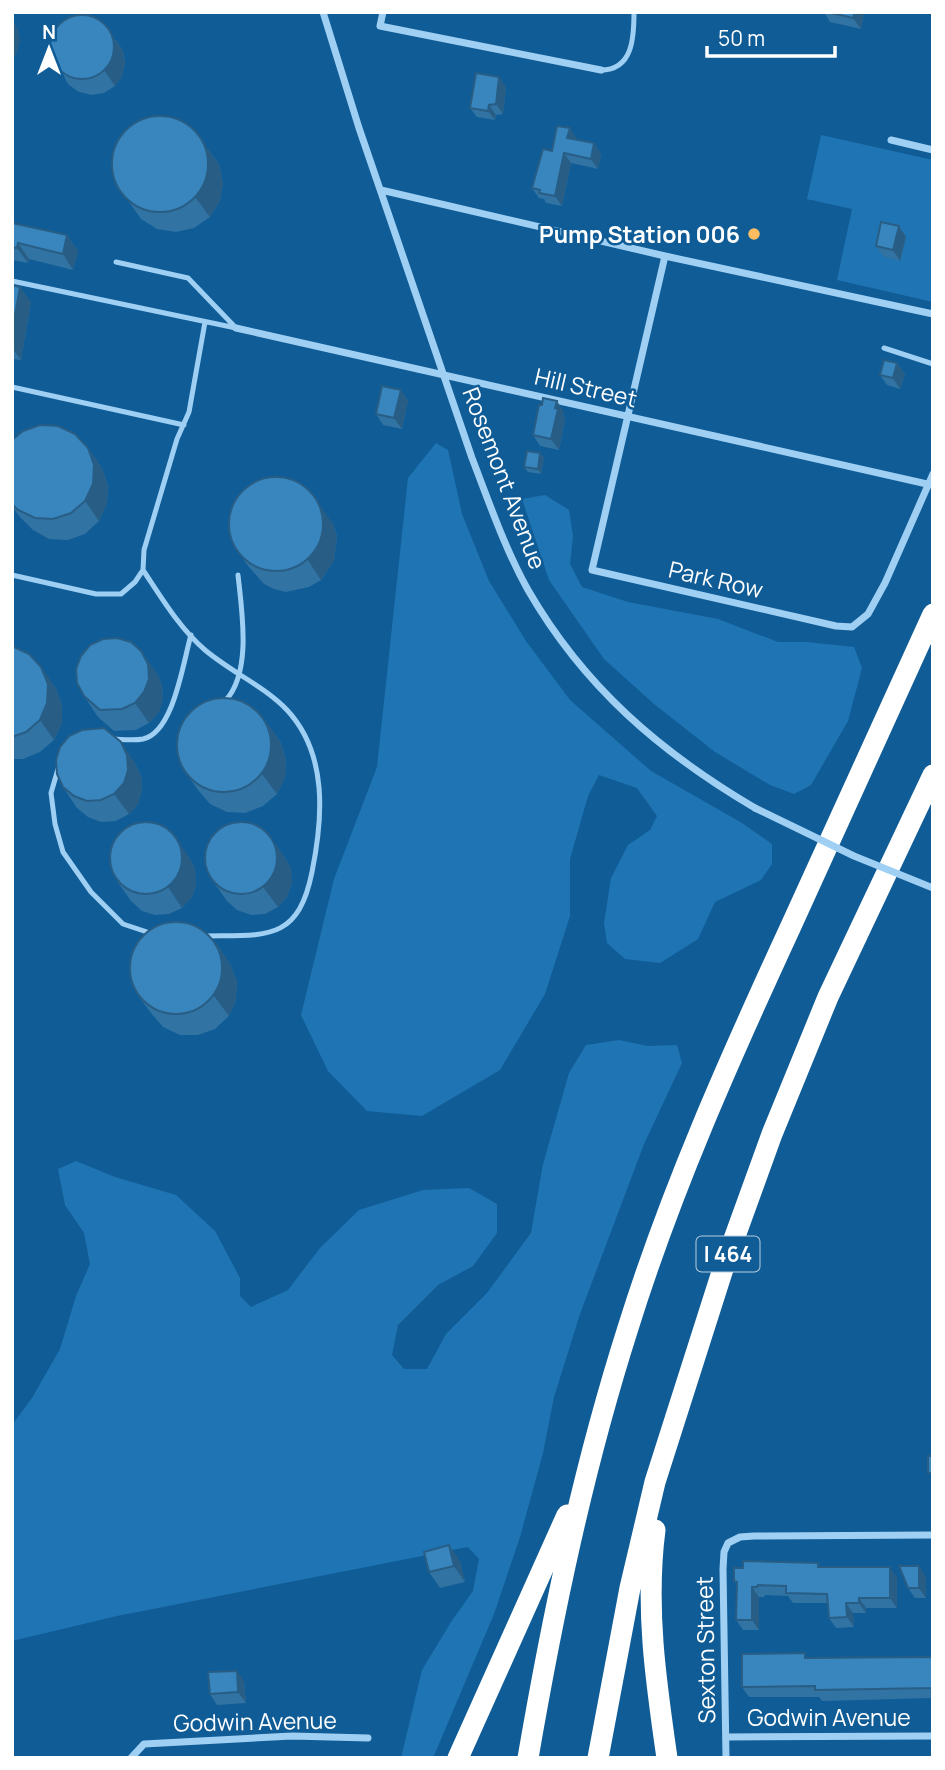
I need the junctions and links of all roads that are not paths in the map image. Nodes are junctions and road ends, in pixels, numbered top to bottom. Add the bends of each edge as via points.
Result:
1 (323, 12) edge
2 (383, 12) edge
3 (634, 12) edge
4 (601, 70) joint
5 (891, 140) dead end
6 (933, 150) edge
7 (380, 190) junction
8 (665, 256) junction
9 (116, 262) dead end
10 (12, 281) edge
11 (933, 314) edge
12 (205, 322) junction
13 (236, 328) junction
14 (884, 348) dead end
15 (933, 365) edge
16 (444, 373) junction
17 (12, 387) edge
18 (627, 416) junction
19 (184, 425) junction
20 (933, 474) edge
21 (928, 484) junction
22 (143, 570) junction
23 (238, 575) dead end
24 (12, 576) edge
25 (933, 614) edge
26 (191, 635) junction
27 (241, 675) junction
28 (220, 705) edge
29 (102, 739) edge
30 (60, 764) edge
31 (933, 775) edge
32 (933, 888) edge
33 (165, 934) edge
34 (192, 935) edge
35 (664, 1450) junction
36 (586, 1472) junction
37 (933, 1535) edge
38 (933, 1736) edge
39 (726, 1737) junction
40 (368, 1738) dead end
41 (131, 1758) edge
42 (458, 1758) edge
43 (528, 1758) edge
44 (598, 1758) edge
45 (667, 1758) edge
46 (726, 1758) edge

1 - 7 street, Rosemont Avenue
2 - 4 street via 380,26
3 - 4 lane via 631,52 611,70
5 - 6 street
7 - 8 street
7 - 16 street, Rosemont Avenue
8 - 11 street
8 - 18 street
9 - 13 lane via 188,278
10 - 12 lane
12 - 13 lane
12 - 19 lane
13 - 16 street, Hill Street
14 - 15 lane
16 - 18 street, Hill Street
16 - 32 street, Rosemont Avenue, bridge via 493,512 527,587 547,622 593,680 682,762 755,808
17 - 19 lane
18 - 21 street, Hill Street
18 - 21 street, Park Row via 593,570 836,626 852,627 868,614
19 - 22 lane via 144,550
20 - 21 street
22 - 24 lane via 121,594 96,594
22 - 26 lane
23 - 27 lane via 243,614
25 - 36 highway via 694,1144 628,1327
26 - 27 lane
26 - 29 lane via 168,717 159,731 144,739
27 - 28 lane
27 - 34 lane via 287,710 307,739 320,778 318,841 307,895 290,924 263,935
30 - 33 lane via 51,793 64,852 92,892 123,924
31 - 35 highway, I 464 via 828,997 777,1122
35 - 44 highway, I 464
35 - 45 highway via 650,1611
36 - 42 highway
36 - 43 highway
37 - 39 street, Sexton Street via 754,1536 728,1542 723,1569
38 - 39 street, Godwin Avenue
39 - 46 street, Sexton Street
40 - 41 street, Godwin Avenue via 292,1736 144,1744

